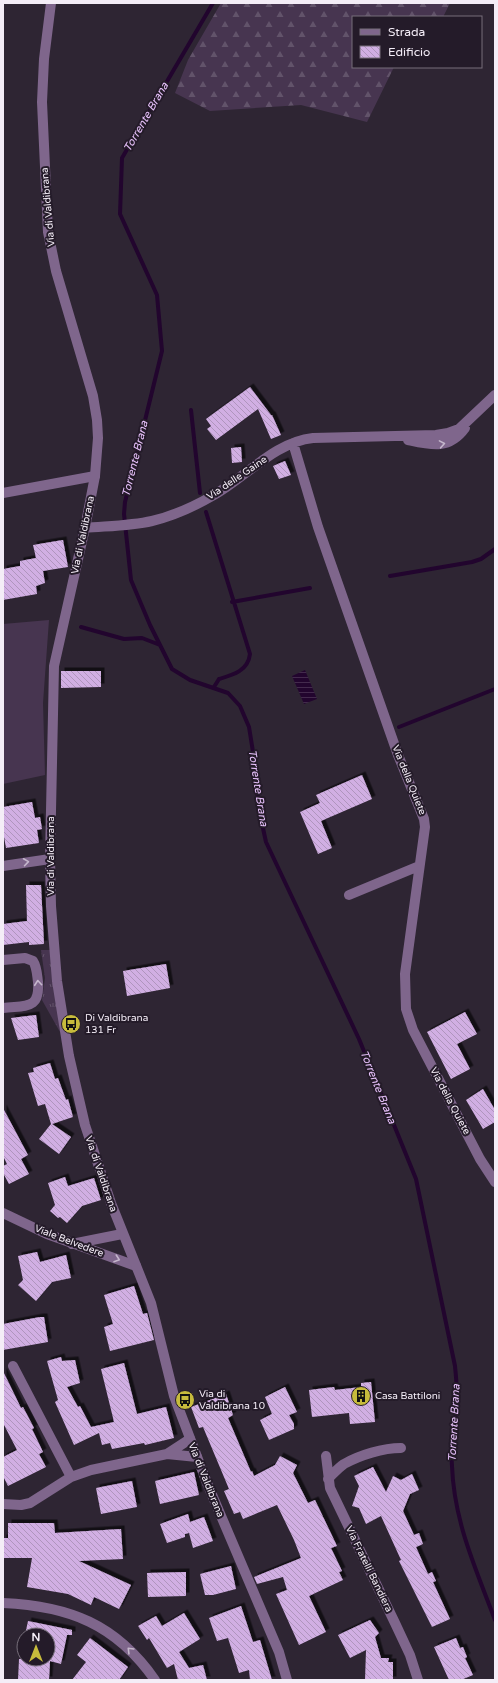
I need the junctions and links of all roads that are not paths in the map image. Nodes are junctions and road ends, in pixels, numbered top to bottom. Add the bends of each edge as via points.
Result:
1 (51, 3) edge
2 (495, 395) edge
3 (293, 443) junction
4 (95, 476) junction
5 (8, 492) edge
6 (85, 528) junction
7 (50, 859) junction
8 (3, 866) edge
9 (419, 866) junction
10 (349, 895) dead end
11 (3, 960) edge
12 (3, 1008) edge
13 (495, 1182) edge
14 (3, 1213) edge
15 (122, 1234) junction
16 (72, 1244) junction
17 (136, 1266) junction
18 (13, 1366) dead end
19 (190, 1439) junction
20 (401, 1448) dead end
21 (167, 1454) junction
22 (326, 1456) dead end
23 (197, 1457) junction
24 (71, 1477) junction
25 (328, 1479) junction
26 (3, 1504) edge
27 (3, 1603) edge
28 (154, 1680) edge
29 (287, 1680) edge
30 (418, 1680) edge

1 - 4 street, Via di Valdibrana via 42,102 48,232 56,271 95,408 98,438
2 - 3 street, Via delle Gaine via 471,418 460,435 446,443 427,444 390,436 313,438
3 - 6 street, Via delle Gaine via 262,461 225,488 197,504 164,518
3 - 9 street, Via della Quiete via 321,534 398,755 424,818
4 - 5 street
4 - 6 street, Via di Valdibrana
6 - 7 street, Via di Valdibrana via 54,666
8 -> 7 street
7 - 15 street, Via di Valdibrana via 55,965 69,1056 87,1131
9 - 10 street
9 - 13 street, Via della Quiete via 404,982 408,1019 480,1159
12 -> 11 street via 32,1003 37,999 39,992 33,961 25,958
14 - 16 street, Viale Belvedere
15 - 16 street
15 - 17 street, Via di Valdibrana
16 -> 17 street, Viale Belvedere
17 - 19 street, Via di Valdibrana via 151,1303 174,1396
18 - 24 street
19 - 21 street
19 - 23 street, Via di Valdibrana
20 - 25 street via 384,1449 353,1460
21 - 23 street
21 - 24 street via 91,1470
22 - 25 street, Via Fratelli Bandiera
23 - 29 street, Via di Valdibrana via 279,1652
24 - 26 street via 30,1503
25 - 30 street, Via Fratelli Bandiera via 330,1488 404,1641
28 -> 27 street via 121,1641 82,1618 61,1610

